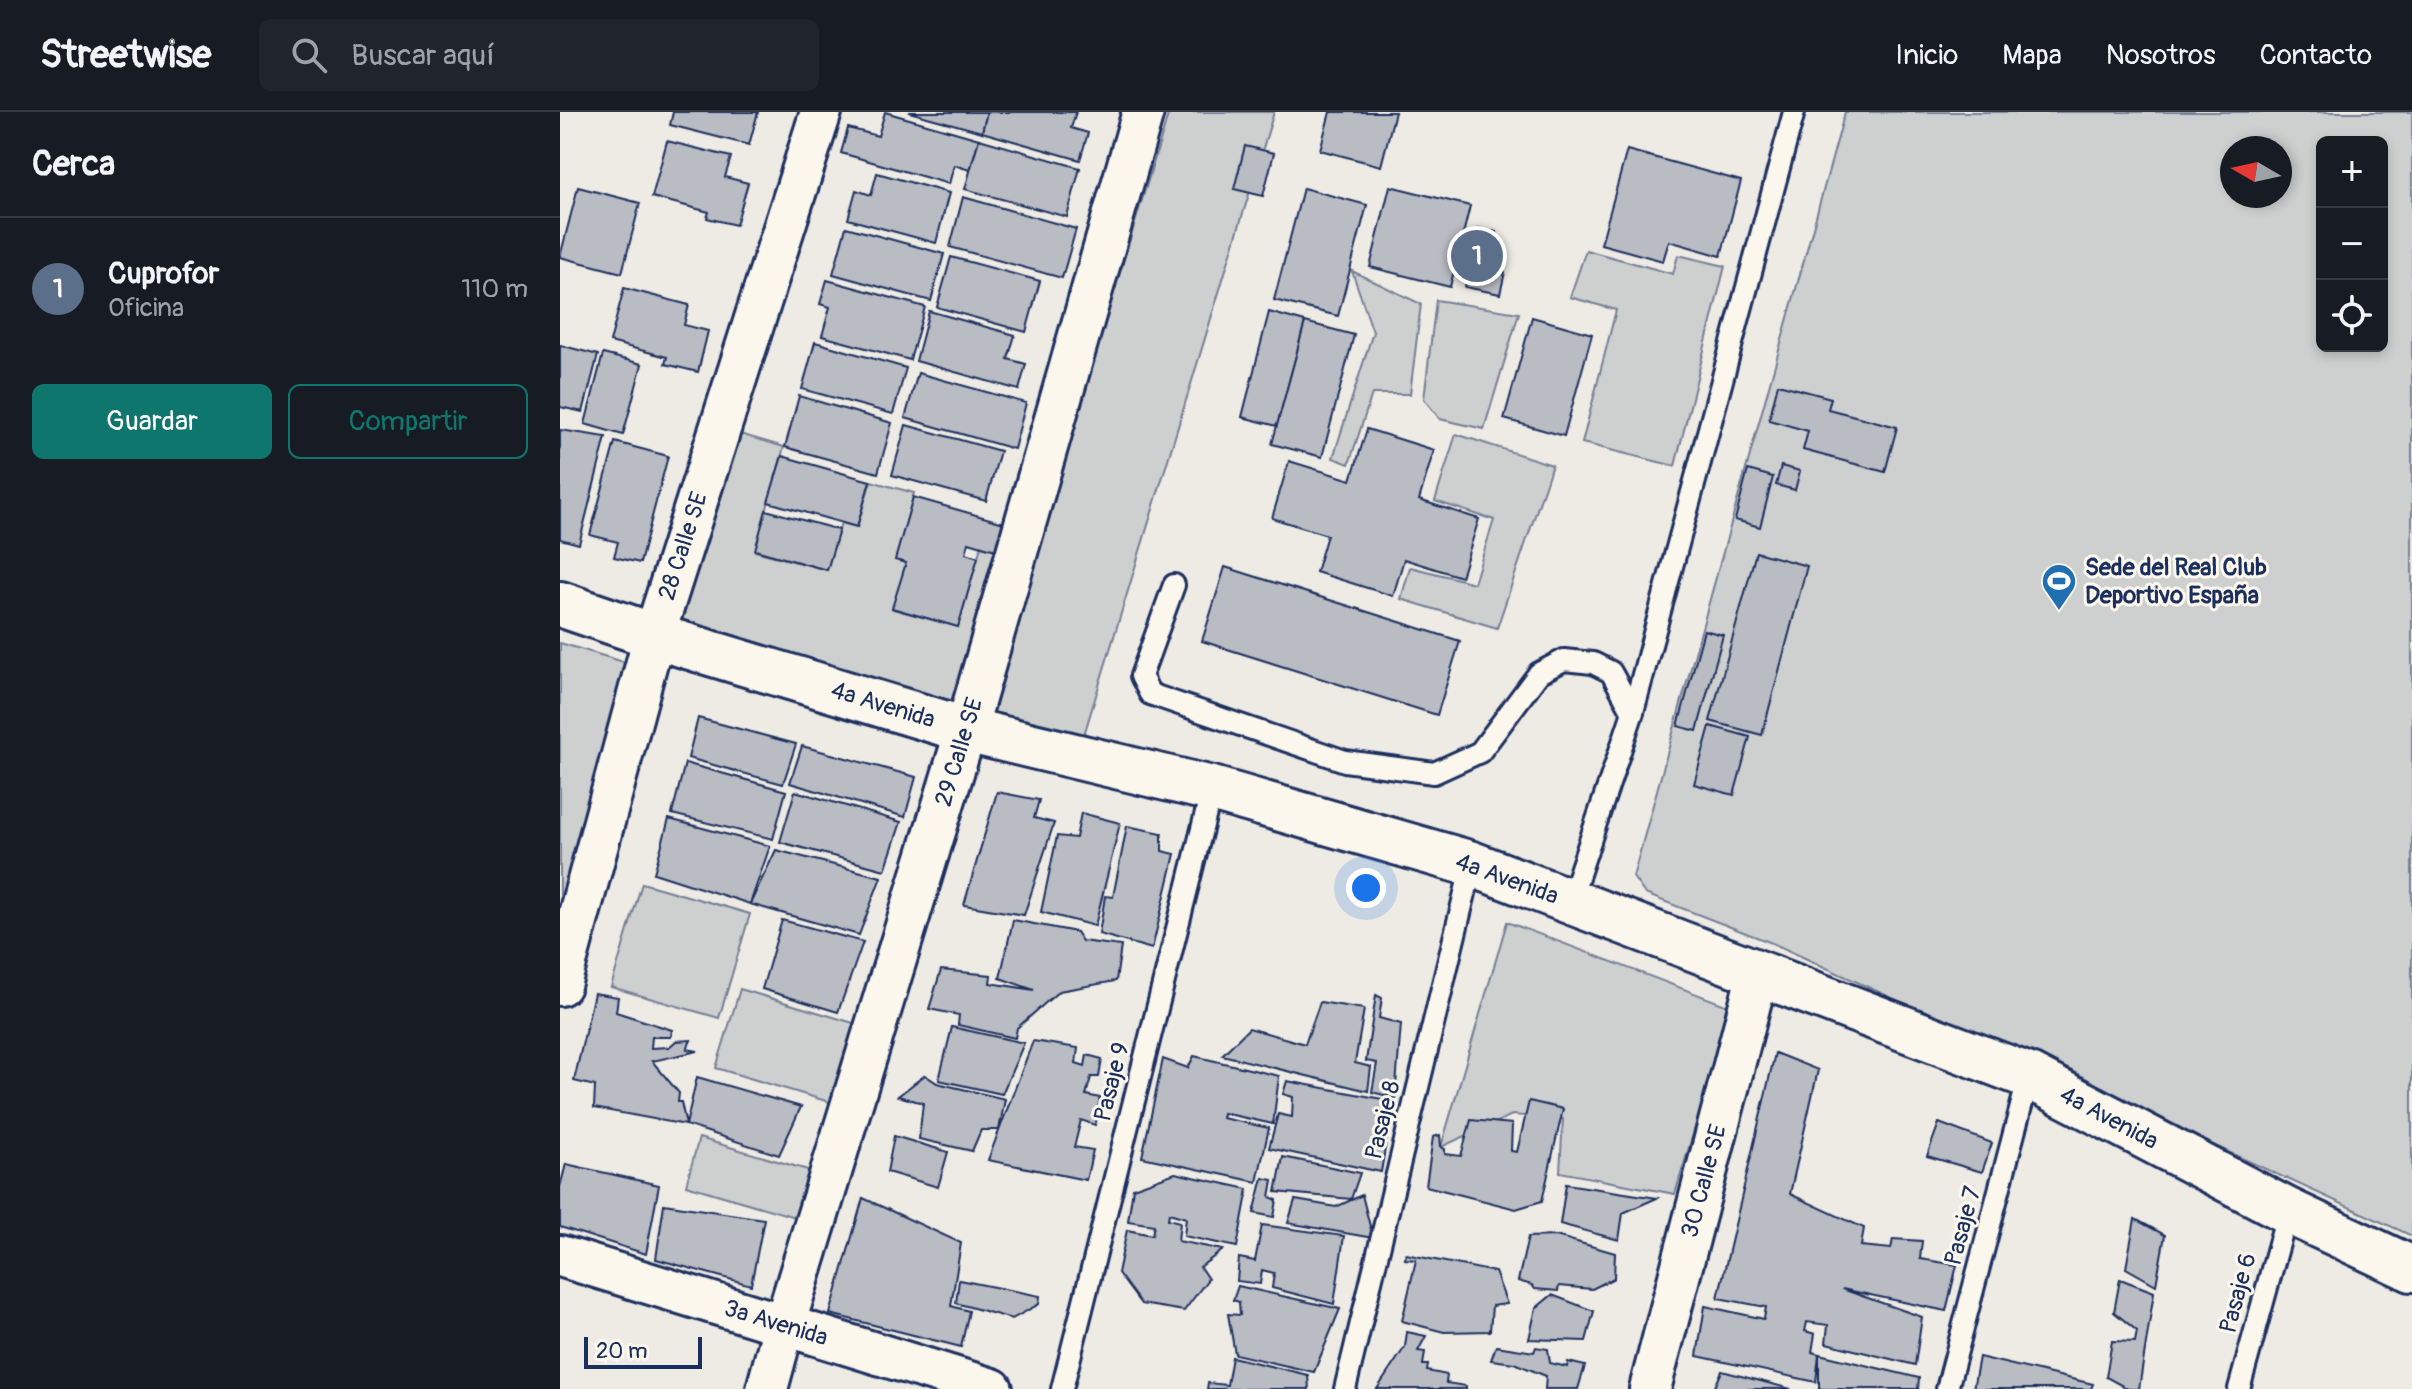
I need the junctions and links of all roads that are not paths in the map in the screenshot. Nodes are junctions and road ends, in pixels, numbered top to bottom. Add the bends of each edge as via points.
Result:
1 (821, 112) edge
2 (1143, 112) edge
3 (1794, 112) edge
4 (1174, 585) dead end
5 (560, 604) edge
6 (654, 636) junction
7 (1633, 712) junction
8 (966, 730) junction
9 (1212, 789) junction
10 (1472, 864) junction
11 (1570, 901) junction
12 (1758, 973) junction
13 (560, 985) edge
14 (2029, 1076) junction
15 (2288, 1211) junction
16 (560, 1256) edge
17 (2412, 1269) edge
18 (784, 1326) junction
19 (767, 1389) edge
20 (992, 1389) edge
21 (1062, 1389) edge
22 (1345, 1389) edge
23 (1650, 1389) edge
24 (1947, 1389) edge
25 (2239, 1389) edge

1 - 6 street, 28 Calle SE
2 - 8 street, 29 Calle SE
3 - 7 lane
4 - 7 lane via 1141,676 1150,694 1345,761 1434,773 1480,752 1539,673 1564,660 1593,663 1611,672
5 - 6 street, 4a Avenida
6 - 8 street, 4a Avenida
6 - 13 street, 28 Calle SE
7 - 11 lane
8 - 9 street, 4a Avenida
8 - 18 street, 29 Calle SE
9 - 10 street, 4a Avenida
9 - 21 lane, Pasaje 9
10 - 11 street, 4a Avenida
10 - 22 lane, Pasaje 8
11 - 12 street, 4a Avenida
12 - 14 street, 4a Avenida
12 - 23 street, 30 Calle SE
14 - 15 street, 4a Avenida
14 - 24 lane, Pasaje 7
15 - 17 street, 4a Avenida
15 - 25 lane, Pasaje 6
16 - 18 street, 3a Avenida
18 - 19 street, 29 Calle SE
18 - 20 street, 3a Avenida

